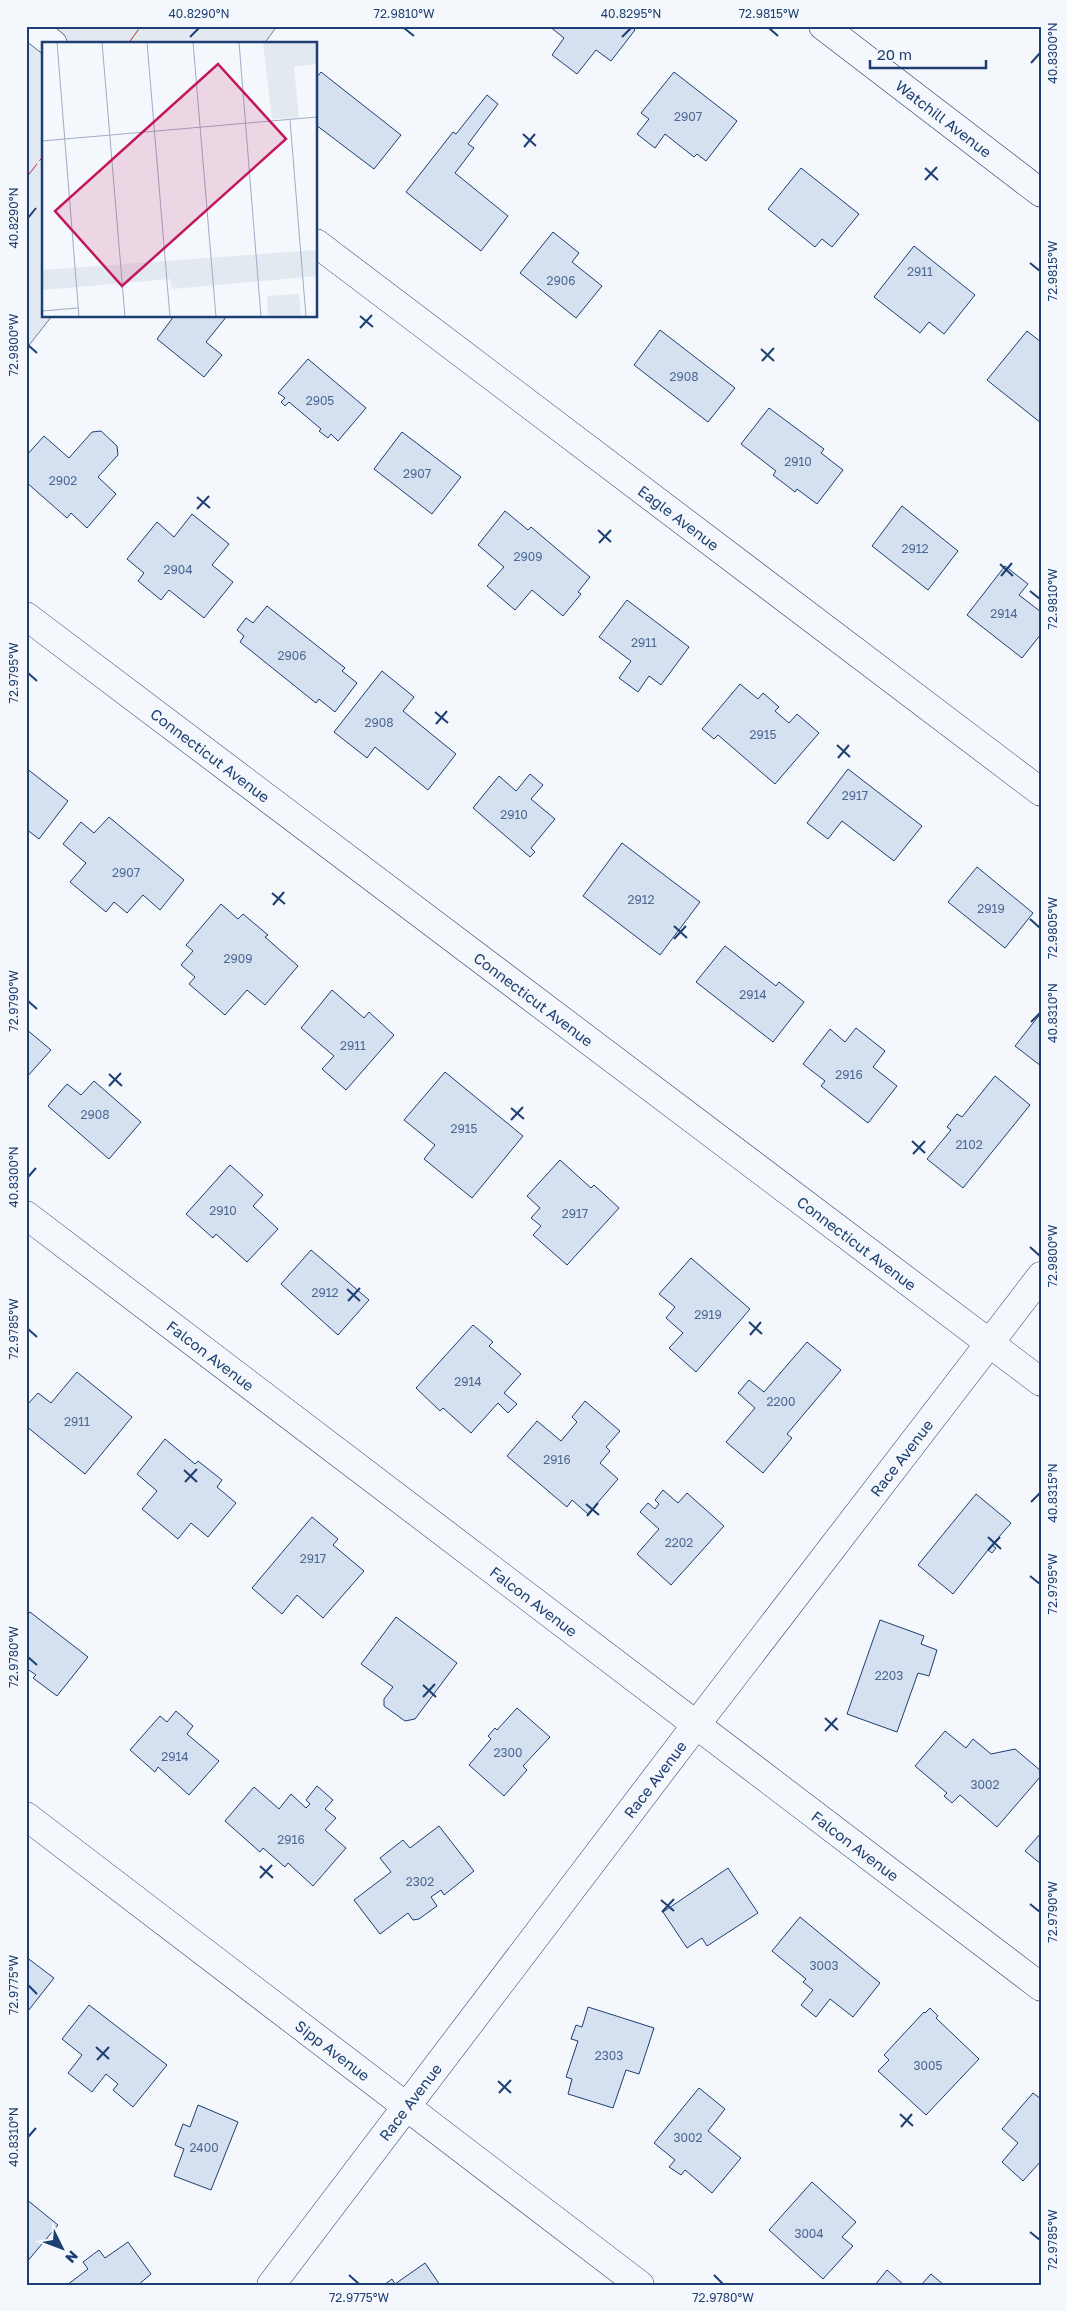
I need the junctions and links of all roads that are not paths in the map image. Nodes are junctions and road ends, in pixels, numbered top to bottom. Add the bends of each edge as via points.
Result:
1 (30, 26) edge
2 (823, 26) edge
3 (50, 42) edge
4 (1041, 193) edge
5 (318, 245) edge
6 (26, 616) edge
7 (1041, 792) edge
8 (26, 1215) edge
9 (1041, 1276) edge
10 (989, 1343) junction
11 (1041, 1382) edge
12 (696, 1725) junction
13 (26, 1816) edge
14 (1041, 1987) edge
15 (406, 2106) junction
16 (271, 2285) edge
17 (640, 2285) edge

1 - 3 street
2 - 4 street, Watchill Avenue
5 - 7 street, Eagle Avenue
6 - 10 street, Connecticut Avenue
8 - 12 street, Falcon Avenue
9 - 10 street, Race Avenue
10 - 11 street, Connecticut Avenue
10 - 12 street, Race Avenue
12 - 14 street, Falcon Avenue
12 - 15 street, Race Avenue
13 - 15 street, Sipp Avenue
15 - 16 street, Race Avenue
15 - 17 street, Sipp Avenue

